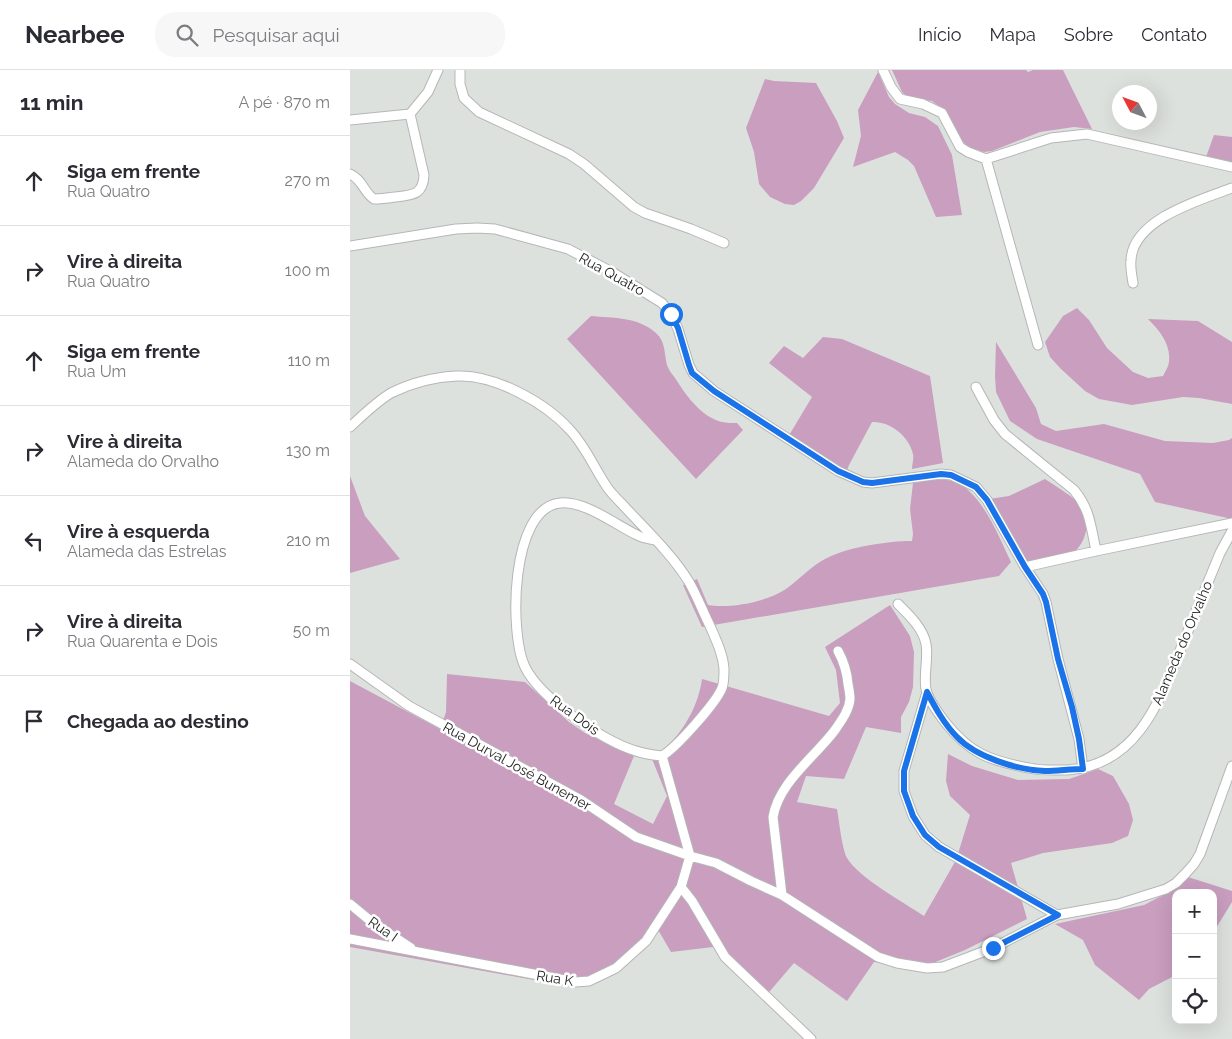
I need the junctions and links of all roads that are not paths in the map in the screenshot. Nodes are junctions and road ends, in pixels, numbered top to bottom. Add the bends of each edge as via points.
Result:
1 (438, 70) edge
2 (460, 70) edge
3 (884, 70) edge
4 (410, 114) junction
5 (350, 120) edge
6 (986, 158) junction
7 (1232, 168) edge
8 (350, 174) edge
9 (1232, 188) edge
10 (724, 243) dead end
11 (350, 246) edge
12 (1133, 283) dead end
13 (1038, 345) dead end
14 (976, 387) dead end
15 (350, 427) edge
16 (1232, 523) edge
17 (1232, 531) edge
18 (655, 540) junction
19 (1096, 551) junction
20 (1025, 567) junction
21 (898, 604) dead end
22 (838, 651) dead end
23 (350, 664) edge
24 (927, 692) junction
25 (662, 756) junction
26 (1232, 766) edge
27 (1083, 769) junction
28 (690, 856) junction
29 (680, 887) junction
30 (782, 895) junction
31 (350, 904) edge
32 (1058, 915) junction
33 (350, 939) edge
34 (418, 952) junction
35 (811, 1039) edge

1 - 4 street via 428,92
2 - 10 street via 464,98 480,112 569,154 645,213
3 - 6 street via 900,99 942,112 960,147
4 - 5 street
4 - 8 street via 424,175 420,190 413,195 374,199 361,181
6 - 7 street via 1051,138 1087,134
6 - 13 street
9 - 12 street via 1171,212 1151,224 1133,250 1130,260
11 - 20 street, Rua Quatro via 477,228 495,229 568,249 662,304 675,321 689,365 699,380 838,471 872,483 941,474 958,477 976,487 987,500
14 - 19 street via 1005,434 1080,497 1087,508
15 - 18 street via 390,394 415,383 458,376 499,384 541,404 570,429 608,489
16 - 19 street
17 - 27 street, Alameda do Orvalho via 1152,714 1132,742 1117,754
18 - 25 street via 688,581 720,649 724,670 722,688 712,703
18 - 25 street, Rua Dois via 639,536 578,505 559,503 548,508 537,515 523,546 516,619 525,666 542,690 611,740 641,753
19 - 20 street
20 - 27 street, Rua Quatro via 1043,594 1072,707
21 - 24 street, Alameda do Orvalho via 914,620 926,644
22 - 30 street via 847,673 848,709 823,745 787,785 775,805 773,817
23 - 28 street, Rua Durval José Bunemer via 409,706 582,800 636,837
24 - 27 street, Alameda do Orvalho via 956,736 988,758 1044,771
24 - 32 street via 904,771 904,791 913,816 925,835 939,847
25 - 28 street
26 - 32 street, Rua Durval José Bunemer via 1200,854 1176,883 1118,904
28 - 29 street, Rua K
28 - 30 street, Rua Durval José Bunemer via 716,863
29 - 34 street, Rua K via 646,941 616,968 589,981 574,982
29 - 35 street via 692,901 724,958
30 - 32 street, Rua Durval José Bunemer via 878,957 927,968 943,967 993,948
31 - 34 street, Rua I
33 - 34 street, Rua K

